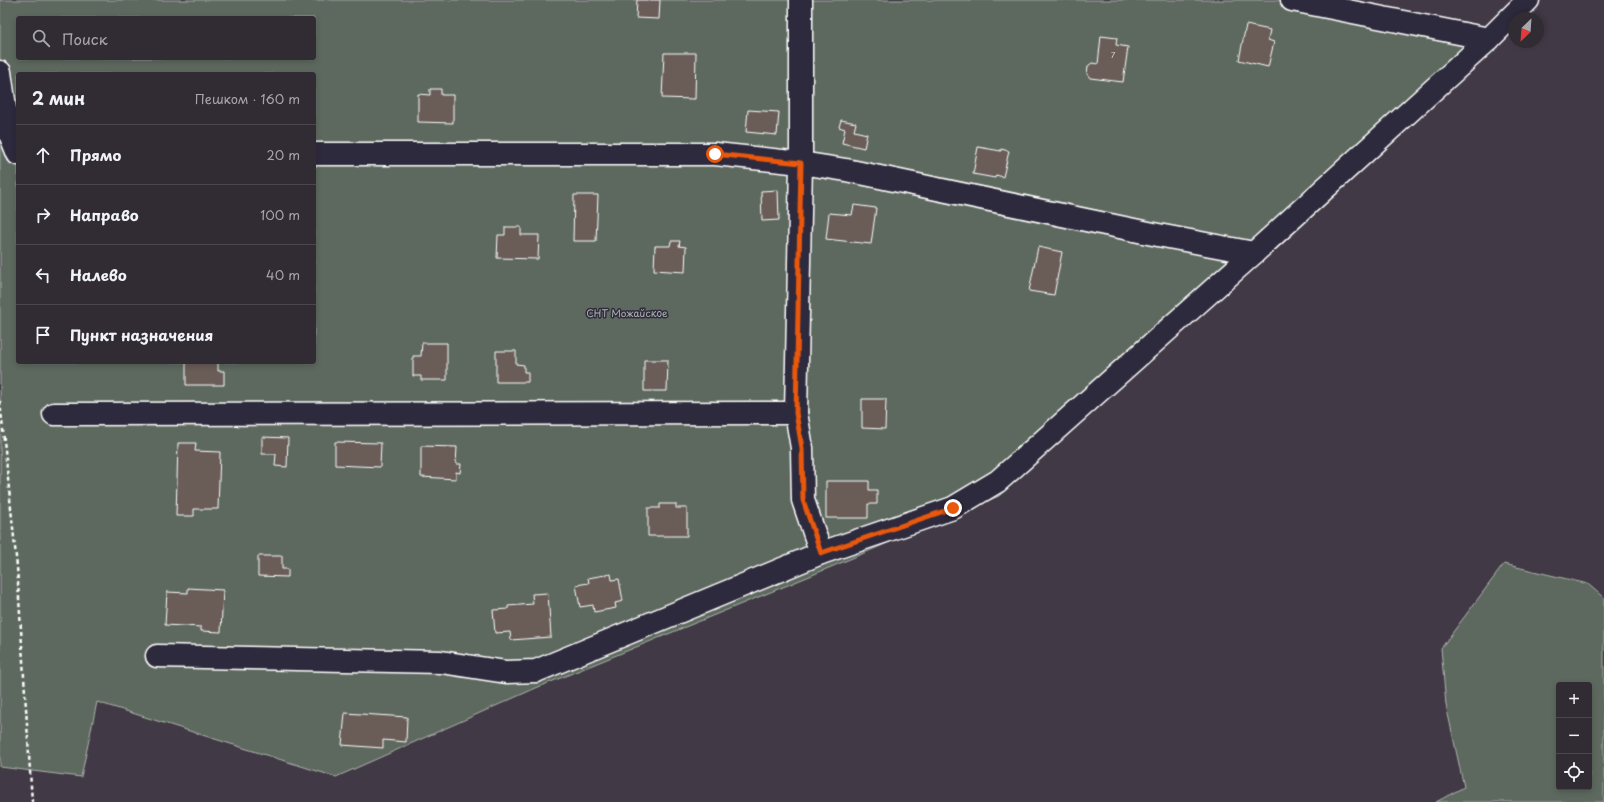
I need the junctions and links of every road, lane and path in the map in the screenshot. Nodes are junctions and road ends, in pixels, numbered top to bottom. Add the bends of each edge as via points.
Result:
1 (801, 0) edge
2 (1292, 0) edge
3 (1528, 0) edge
4 (1489, 39) junction
5 (0, 72) edge
6 (16, 149) edge
7 (316, 154) edge
8 (801, 163) junction
9 (1254, 253) junction
10 (0, 401) edge
11 (796, 413) junction
12 (54, 414) dead end
13 (821, 553) junction
14 (157, 656) dead end
15 (32, 802) edge

1 - 8 street
2 - 4 street
3 - 4 street
4 - 9 street
5 - 6 street via 8,129
7 - 8 street via 715,154
8 - 9 street
8 - 11 street
9 - 13 street via 998,481 953,508
10 - 15 path via 17,567
11 - 12 street
11 - 13 street via 802,448 803,500
13 - 14 street via 536,671 506,672 441,662

